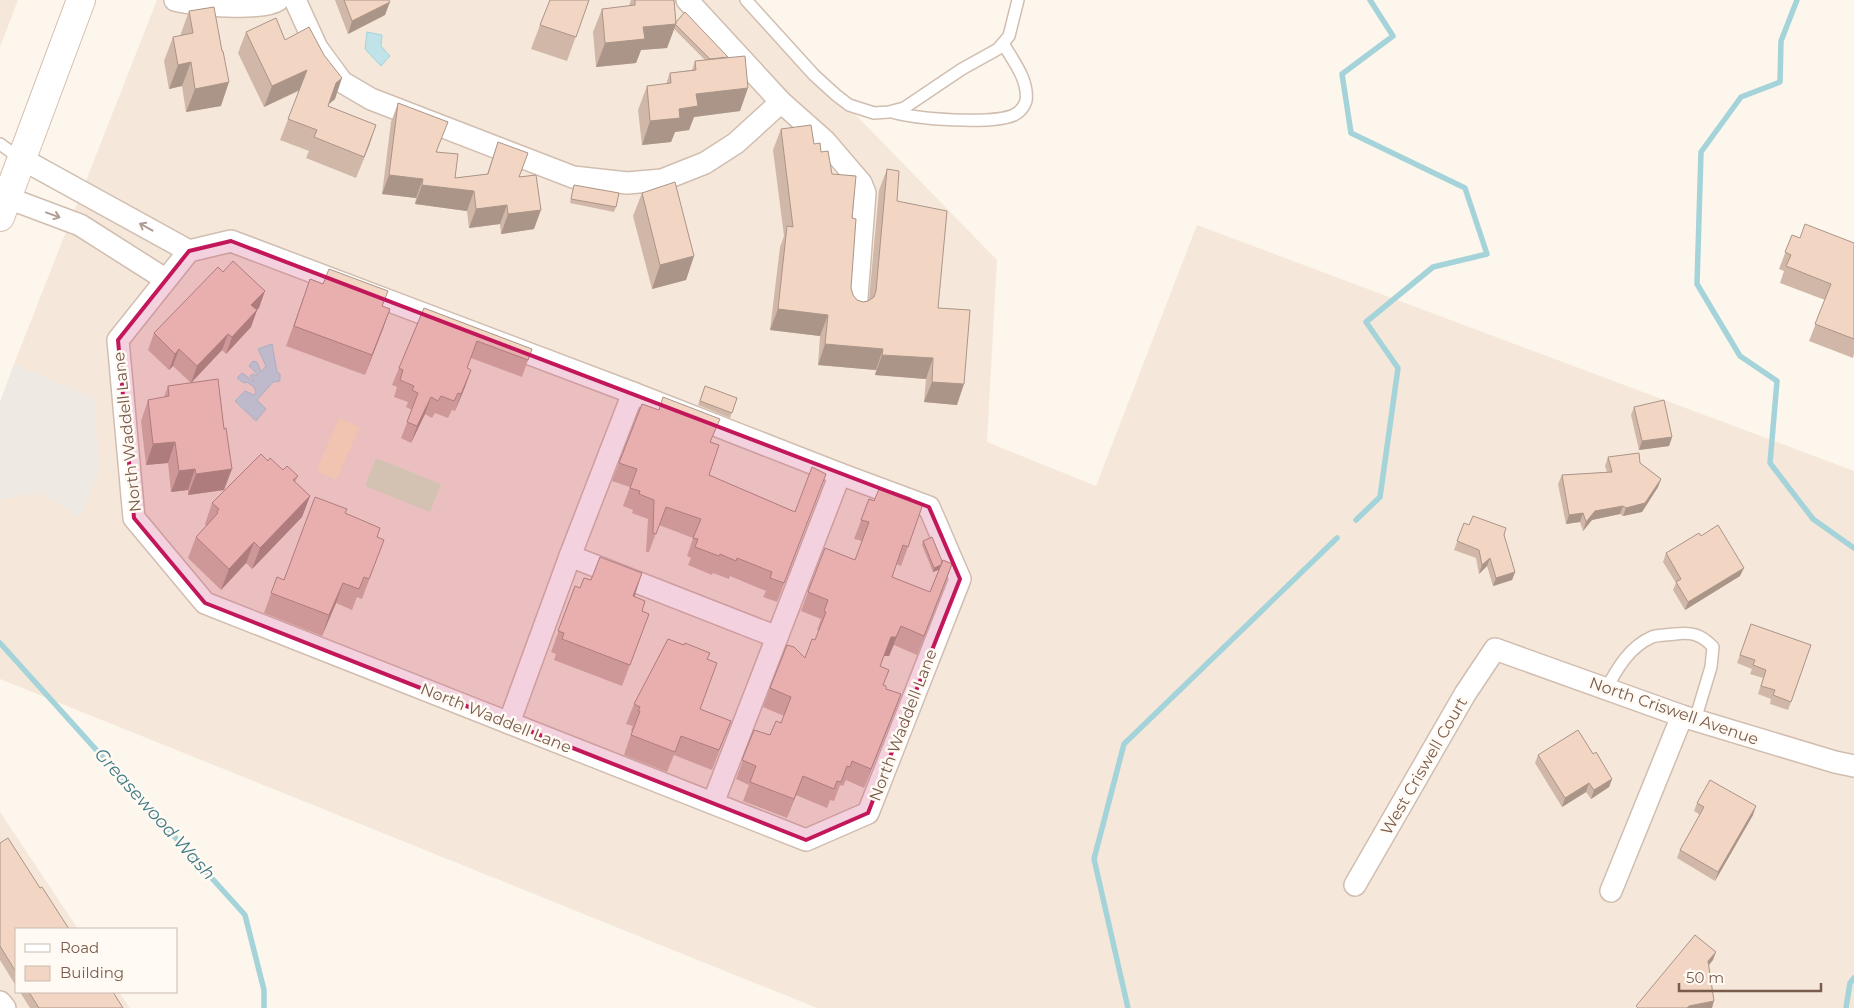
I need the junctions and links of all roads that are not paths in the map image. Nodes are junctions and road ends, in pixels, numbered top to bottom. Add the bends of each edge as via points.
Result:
1 (81, 0) edge
2 (175, 0) edge
3 (278, 0) edge
4 (686, 0) edge
5 (746, 0) edge
6 (1018, 0) edge
7 (213, 2) edge
8 (297, 3) edge
9 (1004, 44) junction
10 (781, 102) junction
11 (890, 111) junction
12 (0, 144) edge
13 (22, 160) junction
14 (4, 207) edge
15 (189, 250) junction
16 (165, 279) junction
17 (856, 310) edge
18 (634, 393) junction
19 (840, 474) junction
20 (570, 556) junction
21 (777, 637) junction
22 (1495, 649) joint
23 (1606, 689) junction
24 (1688, 718) junction
25 (509, 723) junction
26 (1854, 766) edge
27 (713, 803) junction
28 (1355, 885) dead end
29 (1611, 891) dead end
30 (0, 1002) edge
31 (5, 1008) edge

1 - 13 street
2 - 7 street
3 - 7 street via 273,4 238,7
4 - 10 street
5 - 11 lane via 836,95 859,109 874,113
6 - 9 lane via 1014,22
8 - 10 street via 317,48 342,82 370,99 573,177 628,183 662,180 705,163 736,143
9 - 11 lane via 904,108
9 - 11 lane via 1022,75 1025,87 1026,100 1016,114 1004,118 952,120
10 - 17 street via 826,141 861,183 865,193
12 - 13 lane
13 - 14 street
15 -> 13 street
14 -> 16 street via 80,224
15 - 16 street, North Waddell Lane
15 - 18 street, North Waddell Lane via 231,241
16 - 25 street, North Waddell Lane via 118,340 134,518 205,603
18 - 19 street, North Waddell Lane
18 - 20 street
19 - 21 street
19 - 27 street, North Waddell Lane via 929,507 960,579 868,814 806,840
20 - 21 street
20 - 25 street
21 - 27 street
22 - 23 street, North Criswell Avenue
22 - 28 street, West Criswell Court via 1465,694
23 - 24 street, North Criswell Avenue
23 - 24 lane via 1618,666 1652,637 1689,632 1704,637 1713,646 1712,667
24 - 26 street, North Criswell Avenue
24 - 29 street
25 - 27 street, North Waddell Lane
30 - 31 street

